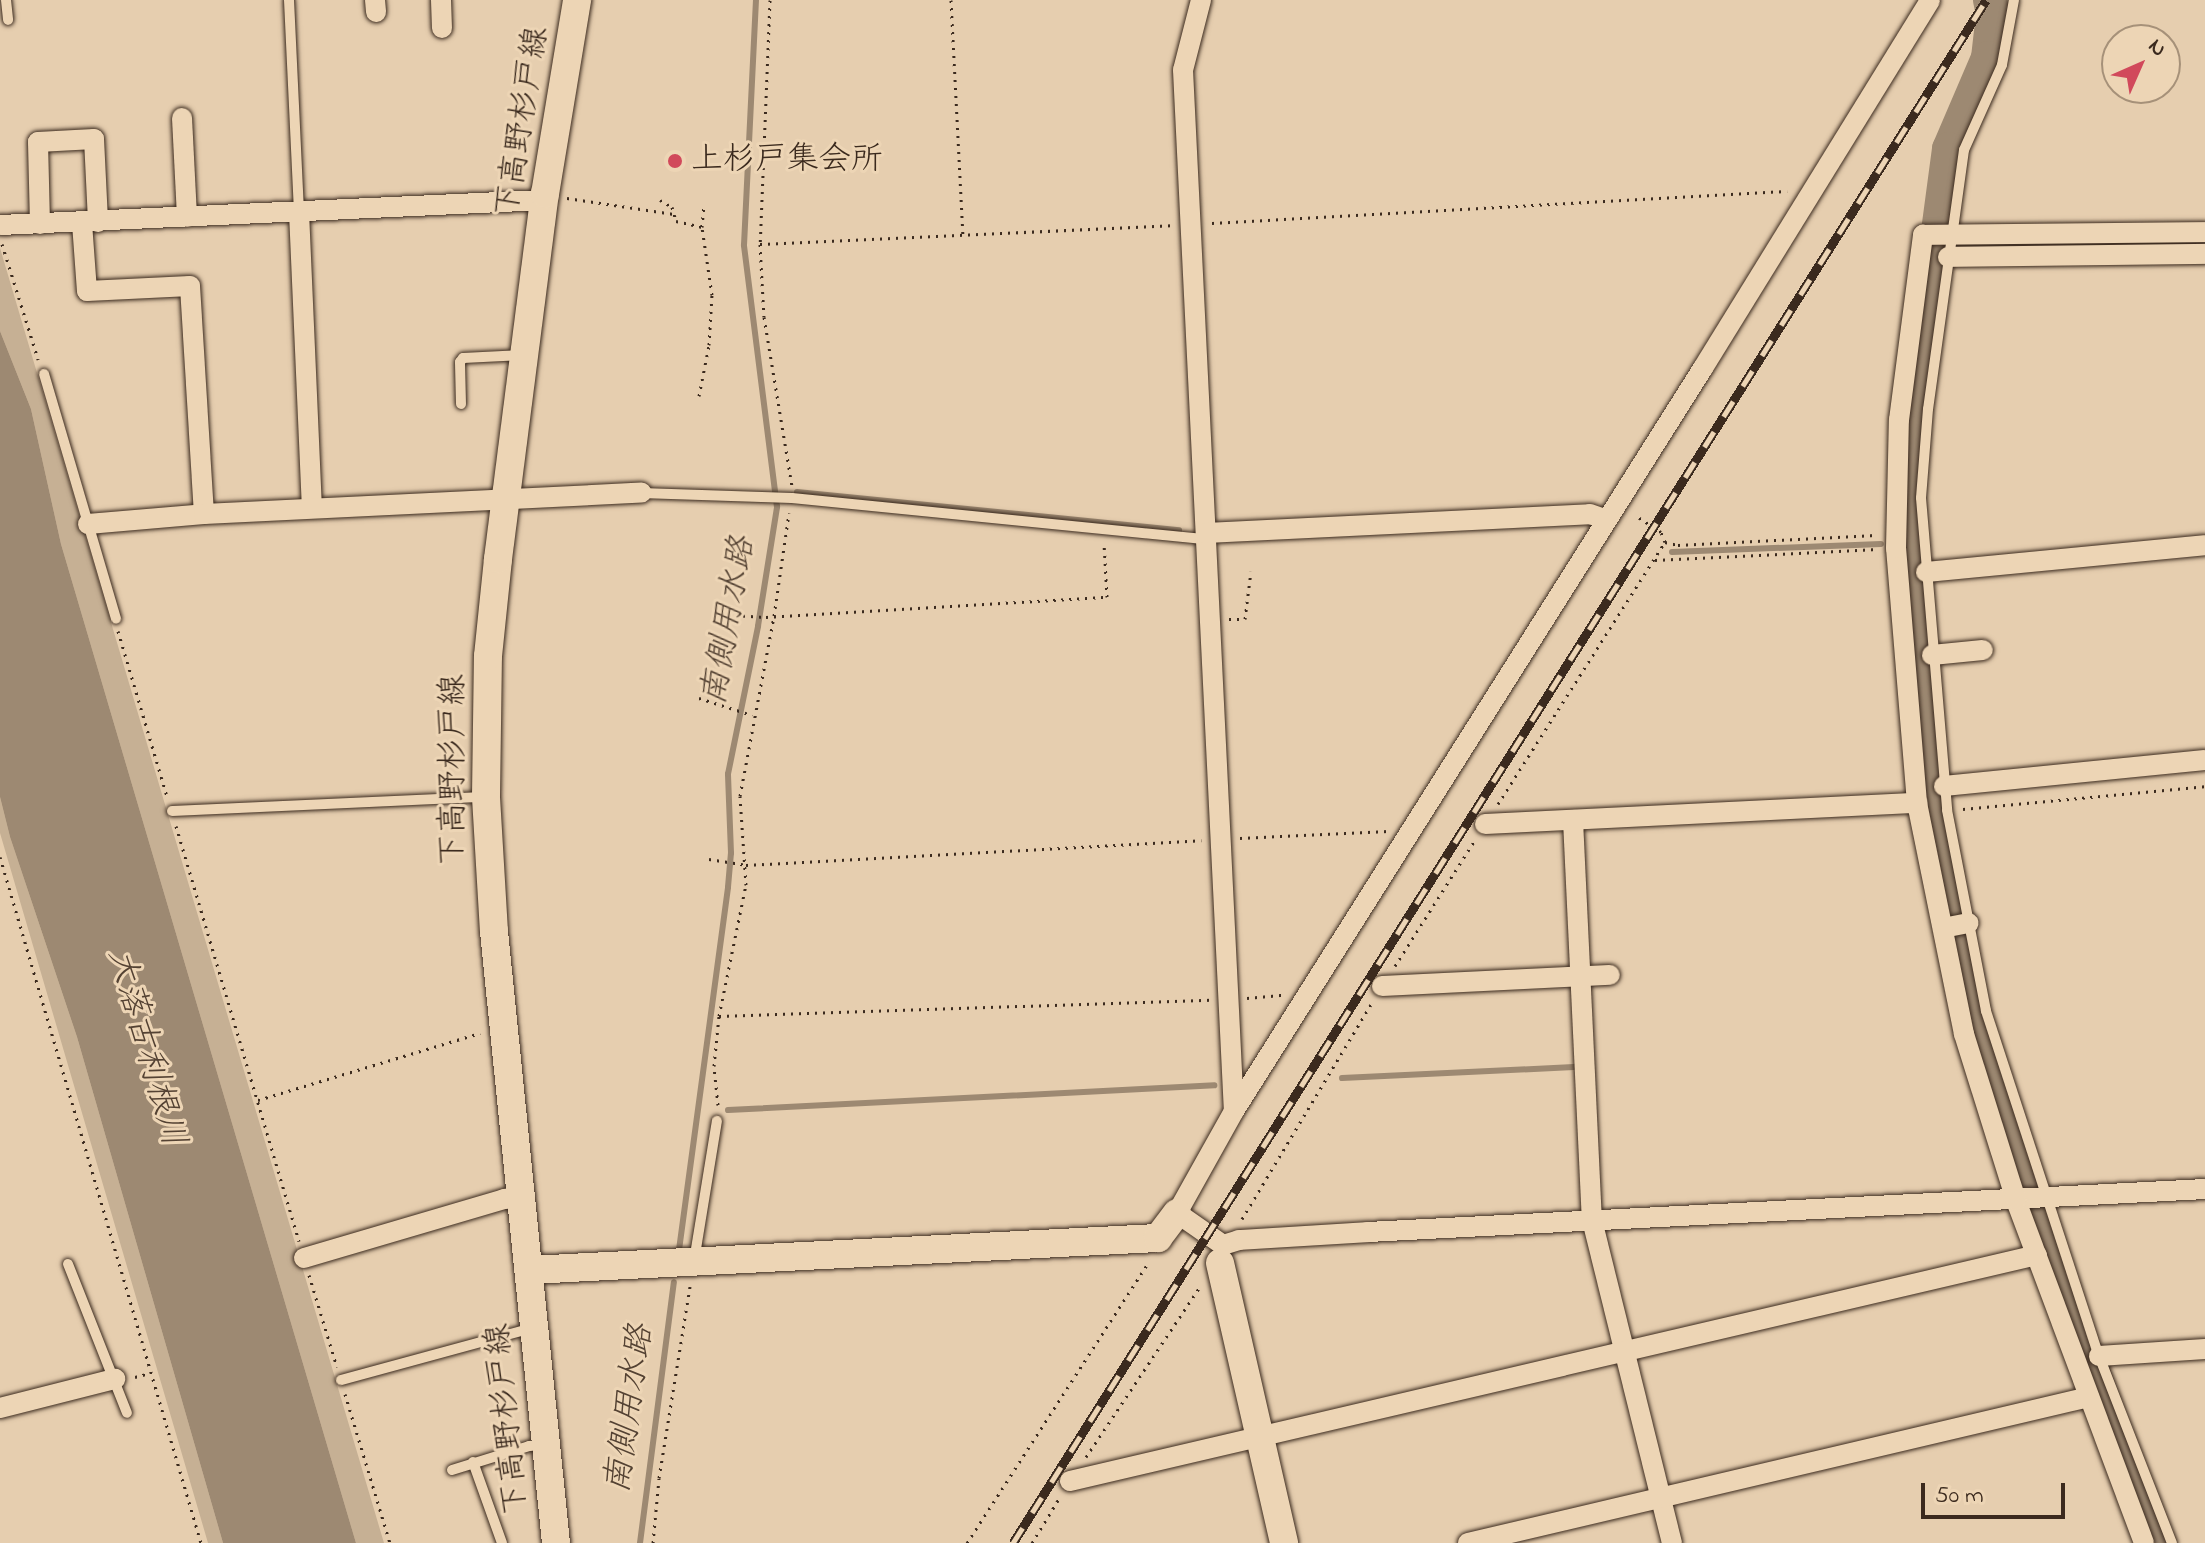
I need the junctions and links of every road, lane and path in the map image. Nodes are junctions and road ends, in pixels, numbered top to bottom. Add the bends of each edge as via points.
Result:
1 (6, 0) edge
2 (289, 0) edge
3 (441, 0) edge
4 (577, 0) edge
5 (770, 0) edge
6 (951, 0) edge
7 (1201, 0) edge
8 (1930, 0) edge
9 (2014, 0) edge
10 (8, 20) dead end
11 (442, 28) dead end
12 (182, 118) dead end
13 (1810, 190) junction
14 (553, 198) junction
15 (660, 200) dead end
16 (704, 205) dead end
17 (299, 212) junction
18 (674, 214) junction
19 (187, 217) junction
20 (90, 222) junction
21 (40, 224) junction
22 (1193, 224) junction
23 (0, 225) edge
24 (702, 227) junction
25 (2205, 232) edge
26 (963, 234) junction
27 (1950, 236) junction
28 (0, 237) edge
29 (760, 244) junction
30 (2205, 254) edge
31 (1948, 257) junction
32 (525, 356) junction
33 (39, 360) dead end
34 (44, 374) dead end
35 (699, 396) dead end
36 (461, 404) dead end
37 (641, 493) joint
38 (788, 498) junction
39 (508, 499) junction
40 (312, 508) junction
41 (1612, 512) junction
42 (204, 514) junction
43 (88, 524) junction
44 (1103, 531) junction
45 (1206, 536) junction
46 (1896, 541) junction
47 (1665, 542) junction
48 (2205, 545) edge
49 (1655, 560) junction
50 (1251, 571) dead end
51 (1926, 572) junction
52 (735, 615) dead end
53 (774, 616) junction
54 (116, 619) joint
55 (1210, 619) junction
56 (1983, 650) dead end
57 (1932, 655) junction
58 (699, 698) dead end
59 (753, 715) junction
60 (2205, 760) edge
61 (1944, 786) junction
62 (2205, 786) edge
63 (486, 796) junction
64 (1917, 803) junction
65 (1947, 810) junction
66 (172, 811) junction
67 (1573, 820) junction
68 (1485, 824) junction
69 (1408, 830) junction
70 (1219, 839) junction
71 (0, 857) edge
72 (709, 859) dead end
73 (746, 865) junction
74 (1969, 923) junction
75 (1943, 928) junction
76 (1610, 975) dead end
77 (1580, 976) junction
78 (1382, 986) junction
79 (1307, 993) junction
80 (1228, 999) junction
81 (719, 1016) junction
82 (503, 1027) junction
83 (258, 1100) junction
84 (1234, 1111) junction
85 (717, 1121) joint
86 (2205, 1189) edge
87 (2048, 1196) junction
88 (522, 1197) junction
89 (2016, 1200) junction
90 (1177, 1213) junction
91 (1592, 1220) junction
92 (1226, 1250) junction
93 (1152, 1255) dead end
94 (2037, 1255) junction
95 (304, 1258) junction
96 (694, 1263) junction
97 (68, 1264) dead end
98 (530, 1270) junction
99 (534, 1328) junction
100 (2205, 1349) edge
101 (1625, 1351) junction
102 (2099, 1356) junction
103 (115, 1379) junction
104 (341, 1380) junction
105 (2089, 1397) junction
106 (1, 1404) edge
107 (127, 1413) dead end
108 (1259, 1437) junction
109 (545, 1445) junction
110 (473, 1462) junction
111 (452, 1470) dead end
112 (1070, 1481) junction
113 (1661, 1498) junction
114 (201, 1543) edge
115 (390, 1543) edge
116 (502, 1543) edge
117 (556, 1543) edge
118 (653, 1543) edge
119 (967, 1543) edge
120 (1032, 1543) edge
121 (1284, 1543) edge
122 (1468, 1543) edge
123 (1672, 1543) edge
124 (2144, 1543) edge
125 (2172, 1543) edge

1 - 10 lane
2 - 17 lane
3 - 11 street
4 - 14 main road, 下高野杉戸線
5 - 29 path
6 - 26 path
7 - 22 street via 1183,70
8 - 13 street
9 - 27 lane via 2002,65 1964,150
12 - 19 street
13 - 22 path
13 - 41 street
14 - 17 street
14 - 18 path
14 - 32 main road, 下高野杉戸線
15 - 18 path
16 - 24 path
17 - 19 street
17 - 40 street
18 - 24 path via 676,221
19 - 20 street
20 - 21 street
20 - 21 street via 94,139 38,142
20 - 42 street via 87,291 190,286
21 - 23 street
22 - 26 path
22 - 45 street
24 - 35 path via 712,295
25 - 27 street
26 - 29 path
27 - 31 lane
27 - 46 street via 1923,235 1899,420
28 - 33 path
29 - 38 path via 764,317
30 - 31 street
31 - 51 lane via 1921,498
32 - 36 lane via 463,358
32 - 39 main road, 下高野杉戸線
34 - 43 lane
37 - 38 lane
37 - 39 street
38 - 44 lane
38 - 53 path
39 - 40 street
39 - 63 main road, 下高野杉戸線 via 488,656
40 - 42 street
41 - 45 street
41 - 47 path via 1661,532
41 - 69 street
42 - 43 street
43 - 54 lane
44 - 45 lane
44 - 53 path via 1107,597
45 - 55 street
46 - 47 path
46 - 49 path
46 - 64 street
47 - 49 path
48 - 51 street
49 - 68 path
50 - 55 path via 1245,619
51 - 57 lane
52 - 53 path
53 - 59 path
54 - 66 path
55 - 70 street
56 - 57 street
57 - 61 lane
58 - 59 path
59 - 73 path via 740,796
60 - 61 street
61 - 65 lane
62 - 65 path
63 - 66 lane
63 - 82 main road, 下高野杉戸線
64 - 67 street
64 - 75 street
65 - 74 lane
66 - 83 path
67 - 68 street
67 - 77 street
68 - 78 path
69 - 70 path
69 - 79 street
70 - 73 path
70 - 80 street
71 - 114 path
72 - 73 path
73 - 81 path
74 - 75 street
74 - 87 lane via 1986,1011
75 - 89 street via 1964,1034
76 - 77 street
77 - 78 street
77 - 91 street
78 - 92 path
79 - 80 path
79 - 84 street
80 - 81 path
80 - 84 street
81 - 85 path via 714,1066
82 - 83 path
82 - 88 main road, 下高野杉戸線
83 - 95 path
84 - 90 street
85 - 96 lane
86 - 87 street
87 - 89 street
87 - 102 lane
88 - 95 street
88 - 98 main road, 下高野杉戸線
89 - 91 street
89 - 94 street
90 - 92 street
90 - 96 main road via 1158,1238
91 - 92 street
91 - 101 street
92 - 108 main road
92 - 112 path
93 - 119 path
94 - 101 street
94 - 105 street
95 - 104 path
96 - 98 main road
96 - 118 path
97 - 103 lane
98 - 99 main road, 下高野杉戸線
99 - 104 lane
99 - 109 main road, 下高野杉戸線
100 - 102 street
101 - 108 street
101 - 113 street
102 - 125 lane
103 - 106 street
103 - 107 lane
104 - 115 path
105 - 113 street
105 - 124 street
108 - 112 street
108 - 121 main road
109 - 110 lane
109 - 117 main road, 下高野杉戸線
110 - 111 lane
110 - 116 lane
112 - 120 path
113 - 122 street
113 - 123 street

